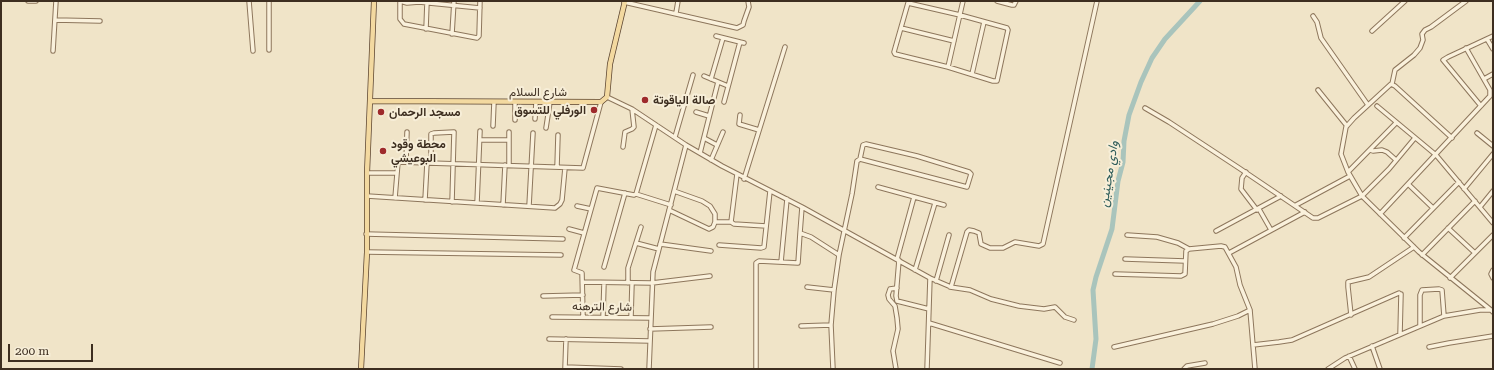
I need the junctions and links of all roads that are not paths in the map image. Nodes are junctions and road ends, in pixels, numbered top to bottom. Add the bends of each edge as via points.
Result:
1 (28, 1) edge
2 (36, 1) edge
3 (56, 1) edge
4 (249, 1) edge
5 (269, 1) edge
6 (374, 1) edge
7 (400, 1) edge
8 (480, 1) edge
9 (624, 1) edge
10 (678, 1) edge
11 (748, 1) edge
12 (963, 1) edge
13 (997, 1) edge
14 (1016, 1) edge
15 (1098, 1) edge
16 (1405, 1) edge
17 (1466, 1) edge
18 (427, 2) edge
19 (454, 3) edge
20 (480, 8) junction
21 (676, 13) junction
22 (960, 15) junction
23 (1313, 16) dead end
24 (55, 20) junction
25 (100, 21) dead end
26 (984, 22) junction
27 (901, 28) junction
28 (426, 29) junction
29 (1372, 31) dead end
30 (452, 34) junction
31 (716, 36) dead end
32 (1493, 36) edge
33 (723, 38) junction
34 (1487, 39) junction
35 (954, 41) junction
36 (785, 46) dead end
37 (1466, 48) junction
38 (1493, 49) edge
39 (269, 50) dead end
40 (53, 51) dead end
41 (253, 51) dead end
42 (948, 67) junction
43 (972, 74) junction
44 (1493, 74) edge
45 (693, 75) dead end
46 (704, 76) dead end
47 (711, 79) junction
48 (1484, 79) junction
49 (718, 82) junction
50 (1392, 84) junction
51 (728, 86) junction
52 (1318, 90) dead end
53 (607, 97) junction
54 (370, 101) junction
55 (494, 102) junction
56 (515, 102) junction
57 (536, 102) junction
58 (550, 102) junction
59 (601, 102) junction
60 (724, 102) dead end
61 (1368, 105) junction
62 (1377, 106) dead end
63 (1481, 106) junction
64 (1145, 108) dead end
65 (632, 109) junction
66 (696, 112) dead end
67 (740, 115) dead end
68 (709, 116) junction
69 (515, 120) dead end
70 (535, 120) dead end
71 (1396, 123) junction
72 (656, 125) junction
73 (493, 126) dead end
74 (1347, 126) junction
75 (546, 128) dead end
76 (759, 130) junction
77 (480, 131) dead end
78 (407, 132) dead end
79 (509, 132) dead end
80 (723, 132) dead end
81 (533, 133) dead end
82 (1477, 134) dead end
83 (558, 135) dead end
84 (675, 137) junction
85 (704, 138) junction
86 (1452, 138) junction
87 (1414, 139) junction
88 (480, 140) junction
89 (509, 140) junction
90 (686, 145) junction
91 (717, 145) junction
92 (1493, 146) edge
93 (623, 147) dead end
94 (1370, 150) junction
95 (700, 153) junction
96 (1493, 154) edge
97 (1436, 155) junction
98 (860, 158) junction
99 (711, 160) junction
100 (1396, 160) junction
101 (406, 162) junction
102 (429, 163) junction
103 (454, 163) junction
104 (479, 164) junction
105 (507, 165) junction
106 (531, 166) junction
107 (557, 167) junction
108 (565, 168) junction
109 (1246, 172) junction
110 (367, 173) junction
111 (396, 173) junction
112 (737, 174) junction
113 (1349, 174) junction
114 (744, 178) junction
115 (1459, 182) junction
116 (1408, 184) junction
117 (878, 187) dead end
118 (1464, 189) junction
119 (674, 191) junction
120 (770, 191) junction
121 (1493, 191) edge
122 (624, 193) junction
123 (636, 194) junction
124 (367, 196) junction
125 (1281, 196) junction
126 (1362, 196) junction
127 (914, 197) junction
128 (395, 198) junction
129 (787, 199) junction
130 (425, 200) junction
131 (1475, 201) junction
132 (452, 202) junction
133 (477, 203) junction
134 (936, 203) junction
135 (503, 204) junction
136 (671, 205) junction
137 (944, 205) dead end
138 (1296, 205) junction
139 (529, 206) junction
140 (577, 206) dead end
141 (802, 207) junction
142 (1480, 207) junction
143 (1433, 208) junction
144 (591, 209) junction
145 (1258, 209) junction
146 (669, 210) junction
147 (1305, 212) junction
148 (1380, 214) junction
149 (715, 222) junction
150 (731, 222) junction
151 (1493, 223) edge
152 (766, 226) junction
153 (641, 227) dead end
154 (1448, 228) junction
155 (569, 229) dead end
156 (844, 230) junction
157 (1271, 230) junction
158 (1216, 231) dead end
159 (800, 232) junction
160 (366, 234) junction
161 (584, 234) junction
162 (949, 235) dead end
163 (1127, 235) dead end
164 (1493, 235) edge
165 (1404, 238) junction
166 (563, 239) dead end
167 (636, 243) junction
168 (660, 244) junction
169 (718, 245) dead end
170 (1414, 248) junction
171 (659, 249) junction
172 (1189, 249) junction
173 (711, 251) dead end
174 (367, 252) junction
175 (1229, 253) junction
176 (1475, 253) junction
177 (561, 255) dead end
178 (839, 255) junction
179 (1422, 255) junction
180 (1125, 259) dead end
181 (898, 260) junction
182 (1185, 261) junction
183 (781, 262) junction
184 (604, 267) dead end
185 (915, 270) junction
186 (1493, 270) edge
187 (1115, 274) dead end
188 (710, 276) dead end
189 (930, 278) junction
190 (1450, 278) junction
191 (1493, 278) edge
192 (936, 281) junction
193 (583, 282) junction
194 (604, 283) junction
195 (652, 283) junction
196 (630, 284) junction
197 (807, 287) dead end
198 (950, 287) junction
199 (897, 288) junction
200 (834, 290) junction
201 (583, 294) junction
202 (543, 296) dead end
203 (929, 309) junction
204 (1250, 310) junction
205 (1492, 311) edge
206 (1351, 315) junction
207 (552, 316) dead end
208 (583, 316) junction
209 (1444, 316) junction
210 (603, 317) junction
211 (631, 317) junction
212 (651, 318) junction
213 (1074, 320) dead end
214 (929, 323) junction
215 (831, 325) junction
216 (801, 326) dead end
217 (1420, 326) junction
218 (711, 327) dead end
219 (650, 329) junction
220 (1400, 334) junction
221 (1493, 336) edge
222 (549, 339) dead end
223 (566, 340) junction
224 (650, 341) junction
225 (1254, 345) junction
226 (1372, 346) junction
227 (1114, 347) dead end
228 (1429, 347) dead end
229 (1349, 356) junction
230 (1060, 363) dead end
231 (1205, 363) dead end
232 (565, 368) edge
233 (361, 369) edge
234 (621, 369) edge
235 (649, 369) edge
236 (756, 369) edge
237 (833, 369) edge
238 (896, 369) edge
239 (927, 369) edge
240 (1184, 369) edge
241 (1255, 369) edge
242 (1328, 369) edge
243 (1355, 369) edge
244 (1380, 369) edge

1 - 2 street
3 - 24 street
4 - 41 street
5 - 39 street
6 - 54 main road
7 - 18 street
7 - 28 street via 402,23
8 - 20 street
9 - 21 street
9 - 53 main road via 610,64
10 - 21 street
11 - 21 street via 750,7 743,25 738,28
12 - 22 street
13 - 14 street via 1014,5
15 - 198 street via 1042,244 1039,246 1014,242 1003,248 990,248 981,244 979,233 967,231
16 - 29 street
17 - 50 street via 1425,30 1420,48 1395,70
18 - 19 street
18 - 28 street
19 - 20 street
19 - 30 street
20 - 30 street via 478,37
22 - 26 street
22 - 27 street via 908,3
22 - 35 street
23 - 61 street via 1321,38
24 - 25 street
24 - 40 street
26 - 43 street
26 - 43 street via 1008,29 997,79 993,81
27 - 35 street
27 - 42 street via 895,54
28 - 30 street
31 - 33 street
32 - 34 street
33 - 47 street
33 - 51 street via 742,43
34 - 37 street
34 - 38 street
35 - 42 street
36 - 76 street
37 - 48 street
37 - 63 street via 1444,59 1443,62
42 - 43 street
44 - 48 street
45 - 84 street
46 - 47 street
47 - 49 street
48 - 63 street via 1491,92 1490,97
49 - 51 street
49 - 68 street
50 - 61 street
50 - 86 street
51 - 60 street
52 - 74 street
53 - 59 main road
53 - 65 street
54 - 55 main road, شارع السلام
54 - 110 main road
55 - 56 main road, شارع السلام
55 - 73 street
56 - 57 main road, شارع السلام
56 - 69 street
57 - 58 main road, شارع السلام
57 - 70 street
58 - 59 main road, شارع السلام
58 - 75 street
59 - 108 street via 583,168
61 - 74 street
62 - 71 street
63 - 86 street
64 - 109 street
65 - 72 street
65 - 93 street via 634,127 625,132
66 - 68 street
67 - 76 street via 739,124
68 - 85 street
71 - 87 street
71 - 94 street
72 - 84 street
72 - 123 street
74 - 113 street via 1341,154
76 - 114 street
77 - 88 street
78 - 101 street
79 - 89 street
80 - 91 street
81 - 106 street
82 - 92 street
83 - 107 street
84 - 90 street
85 - 91 street
85 - 95 street
86 - 97 street
87 - 97 street
87 - 100 street
88 - 89 street
88 - 104 street
89 - 105 street
90 - 95 street
90 - 119 street
91 - 99 street
94 - 100 street via 1382,150
94 - 113 street
95 - 99 street
96 - 118 street
97 - 115 street
97 - 116 street
98 - 98 street via 967,187 971,174 924,158 866,144 862,146
98 - 156 street via 857,161
99 - 112 street
100 - 126 street
101 - 102 street
101 - 111 street via 397,162
102 - 103 street
102 - 103 street via 431,134 453,132
102 - 130 street
103 - 104 street
103 - 132 street
104 - 105 street
104 - 133 street
105 - 106 street
105 - 135 street
106 - 107 street
106 - 139 street
107 - 108 street
108 - 139 street via 562,200 558,207
109 - 125 street
109 - 145 street via 1242,178 1241,189
110 - 111 street
110 - 124 main road
111 - 128 street
112 - 114 street
112 - 150 street
113 - 126 street
113 - 138 street
114 - 120 street
115 - 118 street
115 - 143 street
116 - 143 street
116 - 148 street
117 - 127 street
118 - 131 street
119 - 136 street
119 - 149 street via 694,197 710,206 715,214
120 - 129 street
120 - 152 street
121 - 142 street
122 - 123 street
122 - 144 street via 597,188
122 - 184 street
123 - 136 street
124 - 128 street
124 - 160 main road
125 - 138 street
125 - 145 street
126 - 147 street via 1318,218 1313,218
126 - 148 street
127 - 134 street
127 - 181 street
128 - 130 street
129 - 141 street
129 - 183 street
130 - 132 street
131 - 142 street
131 - 154 street
132 - 133 street
133 - 135 street
134 - 137 street
134 - 185 street
135 - 139 street
136 - 146 street
138 - 147 street
140 - 144 street
141 - 156 street
141 - 159 street
142 - 151 street
143 - 165 street
144 - 161 street
145 - 157 street
145 - 158 street
146 - 149 street via 709,229
146 - 168 street
147 - 157 street
148 - 165 street
149 - 150 street
150 - 152 street
152 - 169 street via 763,248
153 - 167 street
154 - 176 street
154 - 179 street
155 - 161 street
156 - 178 street
156 - 181 street
157 - 175 street
159 - 178 street
159 - 183 street via 798,263
160 - 166 street
160 - 174 main road
161 - 193 street via 574,270 582,273
162 - 192 street
163 - 172 street via 1157,237
164 - 176 street
165 - 170 street
167 - 171 street
167 - 196 street via 628,268
168 - 171 street
168 - 173 street
170 - 179 street
170 - 206 street via 1369,277 1348,282
171 - 195 street
172 - 175 street via 1221,246
172 - 182 street via 1186,251
174 - 177 street
174 - 233 main road
175 - 204 street
176 - 190 street
178 - 200 street
179 - 190 street
180 - 182 street
181 - 185 street
181 - 199 street
182 - 187 street via 1185,274 1181,276
183 - 236 street via 756,263
185 - 189 street
186 - 191 street
188 - 195 street
189 - 192 street
189 - 203 street
190 - 205 street
192 - 198 street
193 - 194 street
193 - 201 street
194 - 196 street
194 - 210 street
195 - 196 street
195 - 212 street
196 - 211 street
197 - 200 street
198 - 213 street via 970,290 991,299 1019,306 1044,309 1054,307 1065,317
199 - 203 street via 897,302
199 - 238 street via 890,289 888,295 895,306 898,318 893,351
200 - 215 street
201 - 202 street
201 - 208 street
203 - 214 street
204 - 225 street
204 - 227 street via 1212,324
205 - 209 street
206 - 220 street via 1400,294
206 - 225 street via 1292,340
207 - 208 street, شارع الترهنه
208 - 210 street, شارع الترهنه
209 - 217 street
209 - 217 street via 1442,290 1422,290
210 - 211 street, شارع الترهنه
211 - 212 street, شارع الترهنه
212 - 219 street
214 - 230 street
214 - 239 street
215 - 216 street
215 - 237 street
217 - 220 street
218 - 219 street
219 - 224 street
220 - 226 street
221 - 228 street
222 - 223 street
223 - 224 street
223 - 232 street
224 - 235 street
225 - 241 street
226 - 229 street
226 - 244 street
229 - 242 street
229 - 243 street
231 - 240 street via 1186,366
232 - 234 street

